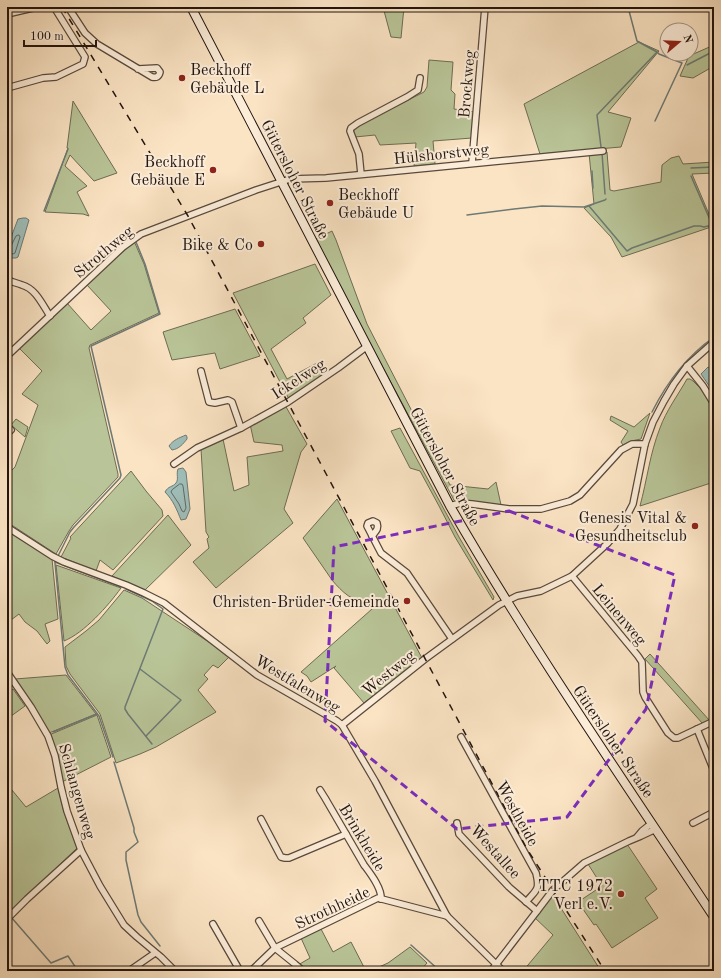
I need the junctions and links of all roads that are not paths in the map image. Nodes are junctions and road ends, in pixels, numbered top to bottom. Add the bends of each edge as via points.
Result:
1 (37, 7) edge
2 (54, 7) edge
3 (68, 7) edge
4 (191, 7) edge
5 (485, 7) edge
6 (7, 14) edge
7 (138, 69) dead end
8 (420, 78) dead end
9 (7, 88) edge
10 (604, 150) dead end
11 (472, 163) junction
12 (362, 174) junction
13 (282, 182) junction
14 (7, 280) edge
15 (50, 316) junction
16 (714, 342) edge
17 (366, 346) junction
18 (7, 356) edge
19 (688, 366) junction
20 (201, 372) dead end
21 (714, 404) edge
22 (7, 426) edge
23 (241, 428) junction
24 (7, 434) edge
25 (645, 444) junction
26 (174, 464) dead end
27 (450, 506) junction
28 (7, 527) edge
29 (372, 536) dead end
30 (572, 576) junction
31 (506, 602) junction
32 (452, 639) junction
33 (7, 672) edge
34 (714, 721) edge
35 (342, 726) junction
36 (697, 729) junction
37 (461, 737) dead end
38 (714, 771) edge
39 (320, 790) dead end
40 (714, 812) edge
41 (261, 819) dead end
42 (457, 823) dead end
43 (693, 823) dead end
44 (654, 826) junction
45 (346, 834) junction
46 (81, 850) junction
47 (381, 899) junction
48 (526, 902) junction
49 (537, 911) junction
50 (447, 916) junction
51 (714, 917) edge
52 (7, 918) edge
53 (259, 921) dead end
54 (213, 924) dead end
55 (275, 948) junction
56 (156, 953) junction
57 (496, 964) junction
58 (255, 970) edge
59 (129, 971) edge
60 (174, 971) edge
61 (240, 971) edge
62 (303, 971) edge
63 (491, 971) edge
64 (503, 971) edge

1 - 6 street
2 - 9 street via 85,57 83,64 56,77
3 - 7 street via 85,33 97,44
4 - 13 main road, Gütersloher Straße
5 - 11 street, Brockweg
8 - 12 street via 418,90 351,128
10 - 11 street, Hülshorstweg
11 - 12 street, Hülshorstweg
12 - 13 street, Hülshorstweg via 290,179
13 - 15 street, Strothweg via 141,234 123,246
13 - 17 main road, Gütersloher Straße
14 - 15 street via 34,292
15 - 18 street, Strothweg
16 - 19 street, Westweg
17 - 23 street, Ickelweg via 288,402
17 - 27 main road, Gütersloher Straße
19 - 21 street
19 - 25 street, Westweg via 664,400
20 - 23 street via 210,402 232,402
22 - 24 street via 11,430
23 - 26 street, Ickelweg via 197,448
25 - 27 street via 632,444 621,450 580,495 570,501 541,509 509,509 460,503
25 - 30 street, Westweg via 633,504 621,528 604,548
27 - 31 main road, Gütersloher Straße
28 - 35 street, Westfalenweg via 64,562 126,585 164,603 257,675
29 - 32 street via 381,553 407,573
30 - 31 street, Westweg via 541,591 517,596
30 - 36 street, Leinenweg via 642,662 644,697 668,733 678,738
31 - 32 street, Westweg
31 - 44 main road, Gütersloher Straße
32 - 35 street, Westweg
33 - 46 street, Schlangenweg via 48,736 67,811
34 - 36 street, Leinenweg
35 - 50 street, Westfalenweg via 375,781
36 - 38 street
37 - 48 street, Westheide via 536,873 539,884 537,890
39 - 45 street, Brinkheide
40 - 43 street
41 - 45 street via 281,857 285,858
42 - 48 street, Westallee via 459,834
44 - 49 street via 636,838 584,863 553,890
44 - 51 main road, Gütersloher Straße
45 - 47 street, Brinkheide via 375,882
46 - 52 street
46 - 56 street, Schlangenweg via 124,925
47 - 50 street, Strothheide
47 - 55 street, Strothheide via 378,898
48 - 49 street, Westallee
49 - 57 street
50 - 57 street, Westfalenweg
53 - 55 street
54 - 61 street
55 - 58 street, Strothheide
55 - 62 street
56 - 59 street
56 - 60 street, Schlangenweg
57 - 63 street
57 - 64 street, Westfalenweg

